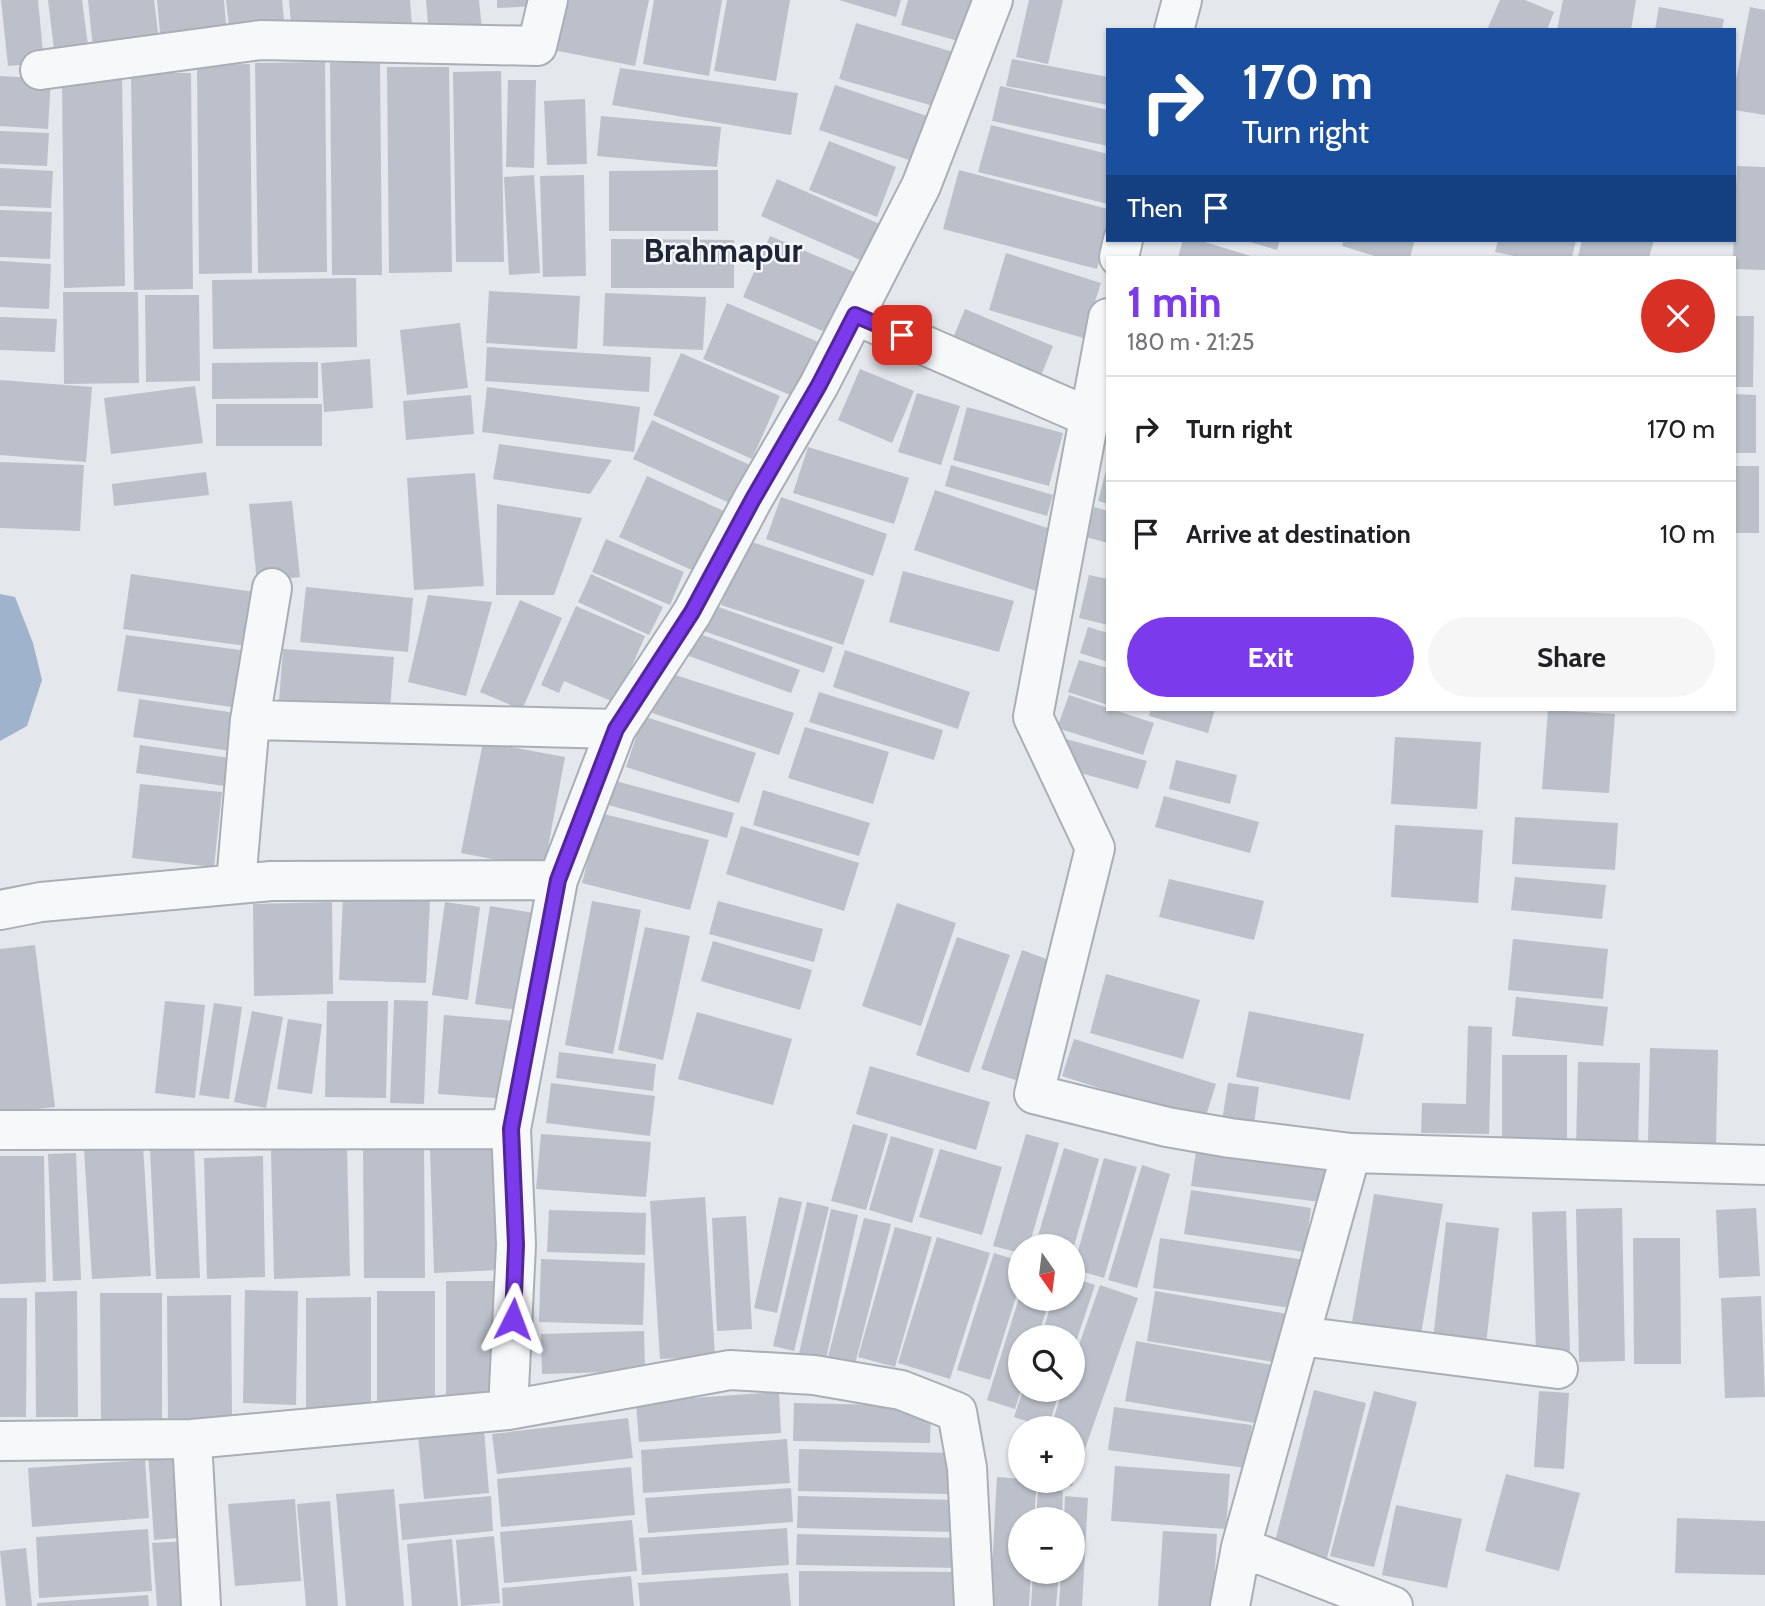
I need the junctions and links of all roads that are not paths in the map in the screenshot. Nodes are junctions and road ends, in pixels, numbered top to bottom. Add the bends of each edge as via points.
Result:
1 (548, 0) edge
2 (993, 0) edge
3 (1182, 0) edge
4 (1175, 28) edge
5 (40, 70) dead end
6 (855, 315) junction
7 (1106, 329) edge
8 (1089, 418) junction
9 (272, 588) dead end
10 (250, 720) junction
11 (616, 729) junction
12 (558, 880) junction
13 (236, 883) junction
14 (0, 910) edge
15 (511, 1129) junction
16 (0, 1130) edge
17 (1351, 1153) junction
18 (1765, 1165) edge
19 (1300, 1336) junction
20 (1558, 1369) dead end
21 (508, 1410) junction
22 (192, 1439) junction
23 (0, 1441) edge
24 (1241, 1547) junction
25 (201, 1606) edge
26 (974, 1606) edge
27 (1230, 1606) edge
28 (1393, 1606) edge

1 - 5 street via 537,46 261,40
2 - 6 street via 921,186
3 - 4 street
6 - 8 street
6 - 11 street via 692,612
7 - 8 street
8 - 17 street via 1033,717 1095,848 1034,1094 1167,1127
9 - 10 street
10 - 11 street
10 - 13 street
11 - 12 street
12 - 13 street
12 - 15 street
13 - 14 street
15 - 16 street
15 - 21 street via 516,1245
17 - 18 street
17 - 19 street
19 - 20 street
19 - 24 street
21 - 22 street
21 - 26 street via 730,1370 814,1375 901,1390 957,1412 967,1468
22 - 23 street
22 - 25 street
24 - 27 street
24 - 28 street

